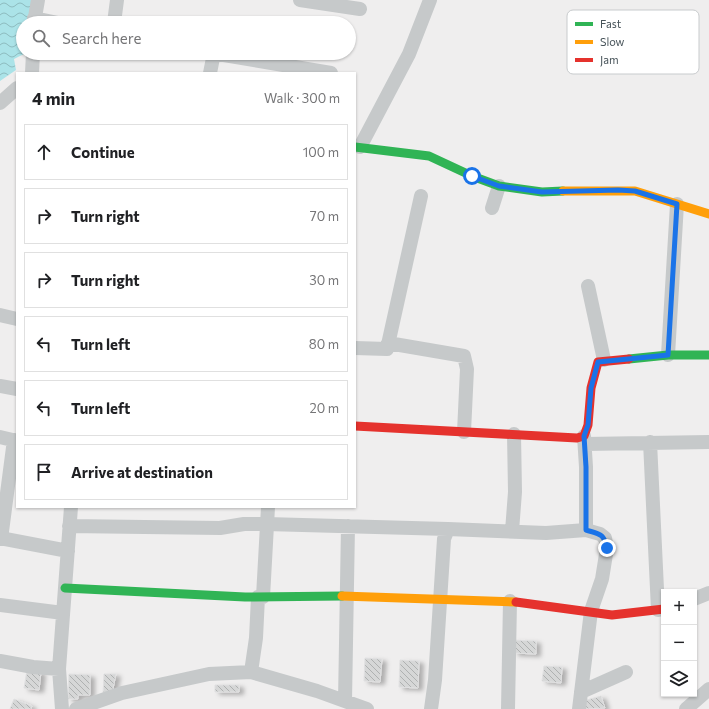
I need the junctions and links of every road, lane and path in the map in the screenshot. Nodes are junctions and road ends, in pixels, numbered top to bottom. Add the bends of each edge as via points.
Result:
1 (38, 0) edge
2 (117, 0) edge
3 (300, 0) edge
4 (428, 1) edge
5 (360, 9) dead end
6 (35, 16) edge
7 (115, 16) edge
8 (33, 60) edge
9 (212, 60) edge
10 (254, 60) edge
11 (32, 72) edge
12 (210, 72) edge
13 (324, 72) edge
14 (16, 89) edge
15 (0, 105) edge
16 (357, 147) edge
17 (499, 186) junction
18 (421, 196) dead end
19 (677, 204) junction
20 (492, 208) dead end
21 (709, 214) edge
22 (588, 286) dead end
23 (0, 315) edge
24 (16, 318) edge
25 (388, 342) junction
26 (356, 348) edge
27 (668, 355) junction
28 (709, 355) edge
29 (604, 360) junction
30 (0, 386) edge
31 (16, 388) edge
32 (356, 426) edge
33 (464, 432) junction
34 (514, 434) junction
35 (0, 437) edge
36 (584, 440) junction
37 (16, 441) edge
38 (650, 442) junction
39 (709, 442) edge
40 (5, 485) edge
41 (71, 508) edge
42 (268, 508) edge
43 (266, 524) junction
44 (69, 526) junction
45 (348, 526) junction
46 (448, 529) junction
47 (586, 530) junction
48 (512, 531) junction
49 (1, 538) edge
50 (68, 550) junction
51 (65, 588) junction
52 (709, 593) edge
53 (347, 596) junction
54 (260, 597) junction
55 (697, 598) edge
56 (440, 599) junction
57 (510, 601) junction
58 (0, 605) edge
59 (661, 610) edge
60 (591, 611) junction
61 (63, 613) junction
62 (0, 661) edge
63 (59, 669) junction
64 (251, 672) junction
65 (626, 672) dead end
66 (709, 689) edge
67 (581, 692) junction
68 (345, 701) junction
69 (62, 709) edge
70 (76, 709) edge
71 (367, 709) edge
72 (431, 709) edge
73 (508, 709) edge
74 (579, 709) edge
75 (686, 709) edge

1 - 6 street
2 - 7 street
3 - 5 street
4 - 16 street via 409,54
8 - 11 street
9 - 12 street
10 - 13 street
14 - 15 street
16 - 17 street via 430,156
17 - 19 street via 542,192 630,191
17 - 20 street
18 - 25 street
19 - 21 street
19 - 27 street
22 - 29 street
23 - 24 street
25 - 26 street via 387,349
25 - 33 street via 464,356 467,369
27 - 28 street
27 - 29 street
29 - 36 street via 598,362 591,388
30 - 31 street
32 - 33 street
33 - 34 street
34 - 36 street
34 - 48 street via 515,492
35 - 37 street
36 - 38 street
36 - 47 street
37 - 40 street
38 - 39 street
38 - 59 street
40 - 49 street
41 - 44 street
42 - 43 street
43 - 44 street via 220,528
43 - 45 street
43 - 54 street
44 - 50 street
45 - 46 street
45 - 53 street
46 - 48 street
46 - 56 street via 444,539
47 - 48 street via 546,533
47 - 60 street via 605,538 607,548 602,579
49 - 50 street
50 - 51 street
51 - 54 street
51 - 61 street
52 - 55 street
53 - 54 street
53 - 56 street
53 - 68 street
54 - 64 street
56 - 57 street
56 - 72 street
57 - 60 street
57 - 73 street
58 - 61 street
59 - 60 street via 612,615
60 - 67 street
61 - 63 street
62 - 63 street
63 - 69 street
64 - 68 street
64 - 70 street via 202,676 122,693
65 - 67 street
66 - 75 street
67 - 74 street
68 - 71 street

